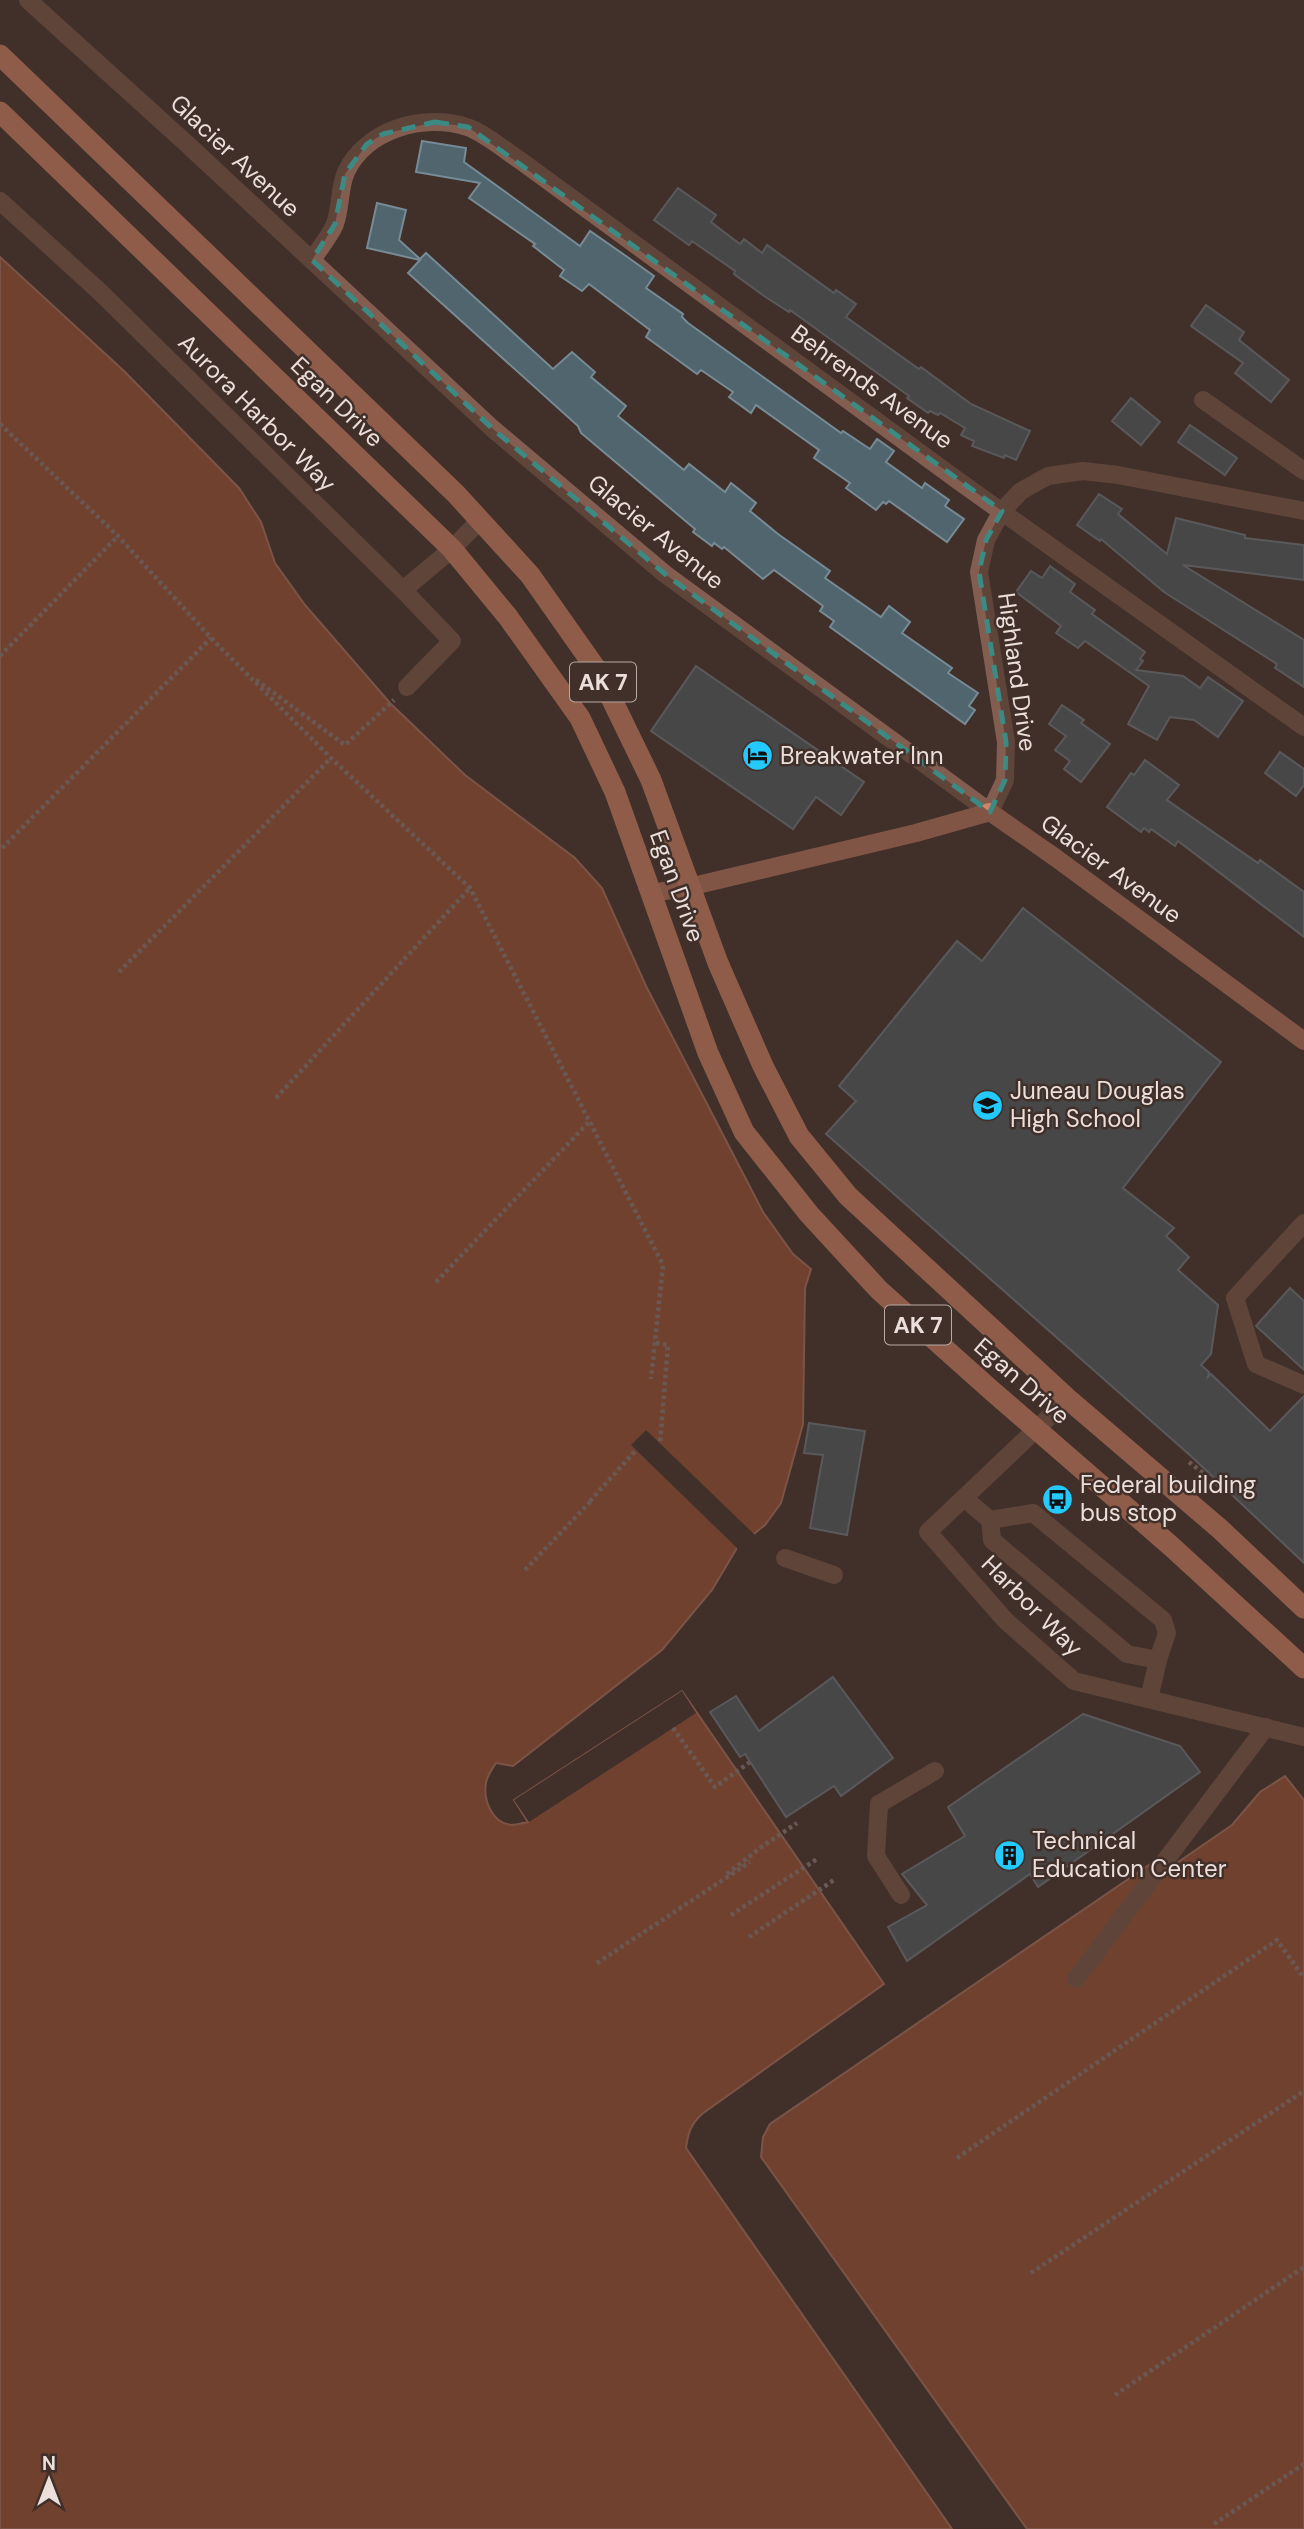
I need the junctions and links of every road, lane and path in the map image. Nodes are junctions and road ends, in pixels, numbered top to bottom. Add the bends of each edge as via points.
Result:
1 (28, 0) edge
2 (0, 55) edge
3 (0, 112) edge
4 (0, 201) edge
5 (312, 260) junction
6 (1203, 400) dead end
7 (0, 424) edge
8 (1304, 471) edge
9 (1002, 511) junction
10 (1304, 511) edge
11 (480, 520) junction
12 (118, 536) junction
13 (452, 550) junction
14 (403, 590) junction
15 (211, 638) junction
16 (0, 656) edge
17 (243, 670) junction
18 (407, 688) joint
19 (1304, 727) edge
20 (331, 758) junction
21 (990, 812) junction
22 (2, 848) edge
23 (689, 887) junction
24 (470, 888) junction
25 (653, 893) junction
26 (118, 972) dead end
27 (1304, 1041) edge
28 (276, 1098) dead end
29 (589, 1122) junction
30 (1304, 1223) edge
31 (436, 1282) dead end
32 (655, 1343) junction
33 (651, 1379) dead end
34 (1304, 1385) edge
35 (1068, 1399) junction
36 (1037, 1428) junction
37 (660, 1443) dead end
38 (636, 1450) dead end
39 (1189, 1462) dead end
40 (1218, 1485) dead end
41 (964, 1498) junction
42 (592, 1500) dead end
43 (578, 1516) junction
44 (990, 1520) junction
45 (785, 1558) dead end
46 (525, 1570) dead end
47 (834, 1575) dead end
48 (1304, 1608) edge
49 (1158, 1660) junction
50 (1304, 1668) edge
51 (1149, 1699) junction
52 (1266, 1727) junction
53 (673, 1728) dead end
54 (1304, 1737) edge
55 (750, 1762) dead end
56 (935, 1771) dead end
57 (797, 1823) dead end
58 (817, 1859) dead end
59 (750, 1862) dead end
60 (834, 1880) dead end
61 (708, 1890) junction
62 (901, 1895) dead end
63 (731, 1915) dead end
64 (749, 1937) dead end
65 (597, 1963) dead end
66 (1304, 1978) edge
67 (1076, 1979) dead end
68 (1304, 2091) edge
69 (957, 2158) dead end
70 (1304, 2267) edge
71 (1031, 2273) dead end
72 (1115, 2395) dead end
73 (1304, 2464) edge
74 (1214, 2524) dead end

1 - 5 street, Glacier Avenue
2 - 11 highway, Egan Drive / AK 7
3 - 13 highway, Egan Drive / AK 7
4 - 14 street, Aurora Harbor Way via 99,291
5 - 9 street, Behrends Avenue via 335,224 345,174 367,144 400,127 435,122 468,127
5 - 21 street, Glacier Avenue via 493,429 665,573
6 - 8 street
7 - 12 path
9 - 10 street, Highland Drive via 1021,491 1048,476 1083,471
9 - 19 street, Behrends Avenue
9 - 21 street, Highland Drive via 986,540 979,572 1006,742 1004,780
11 - 13 street
11 - 23 highway, Egan Drive / AK 7 via 530,575 599,673 651,780
12 - 15 path
12 - 16 path
13 - 14 street
13 - 25 highway, Egan Drive / AK 7 via 508,617 580,718 615,792
14 - 18 street, Aurora Harbor Way via 452,641
15 - 17 path
15 - 22 path
17 - 18 path via 345,745
17 - 20 path
20 - 24 path
20 - 26 path
21 - 23 main road
21 - 27 main road, Glacier Avenue
23 - 25 main road
23 - 35 highway, Egan Drive / AK 7 via 763,1066 799,1136 848,1196
24 - 28 path
24 - 29 path
25 - 36 highway, Egan Drive / AK 7 via 708,1054 744,1132 809,1214 879,1290
29 - 31 path
29 - 32 path via 663,1265
30 - 34 street via 1235,1298 1256,1364
32 - 33 path
32 - 37 path via 668,1345
35 - 36 street, Harbor Way
35 - 48 highway, Egan Drive / AK 7
36 - 41 street, Harbor Way
36 - 50 highway, Egan Drive / AK 7
38 - 43 path
39 - 40 path
41 - 44 street
41 - 51 street, Harbor Way via 928,1532 1005,1620 1074,1681
42 - 43 path
43 - 46 path
44 - 49 street via 992,1540 1127,1654
44 - 49 street via 1032,1513 1163,1620 1167,1633
45 - 47 street
49 - 51 street
51 - 52 street, Harbor Way
52 - 54 street, Harbor Way
52 - 67 street
53 - 55 path via 715,1787
56 - 62 street via 880,1804 876,1856
57 - 61 path
58 - 63 path
59 - 61 path
60 - 64 path
61 - 65 path
66 - 69 path via 1277,1940
68 - 71 path
70 - 72 path
73 - 74 path

